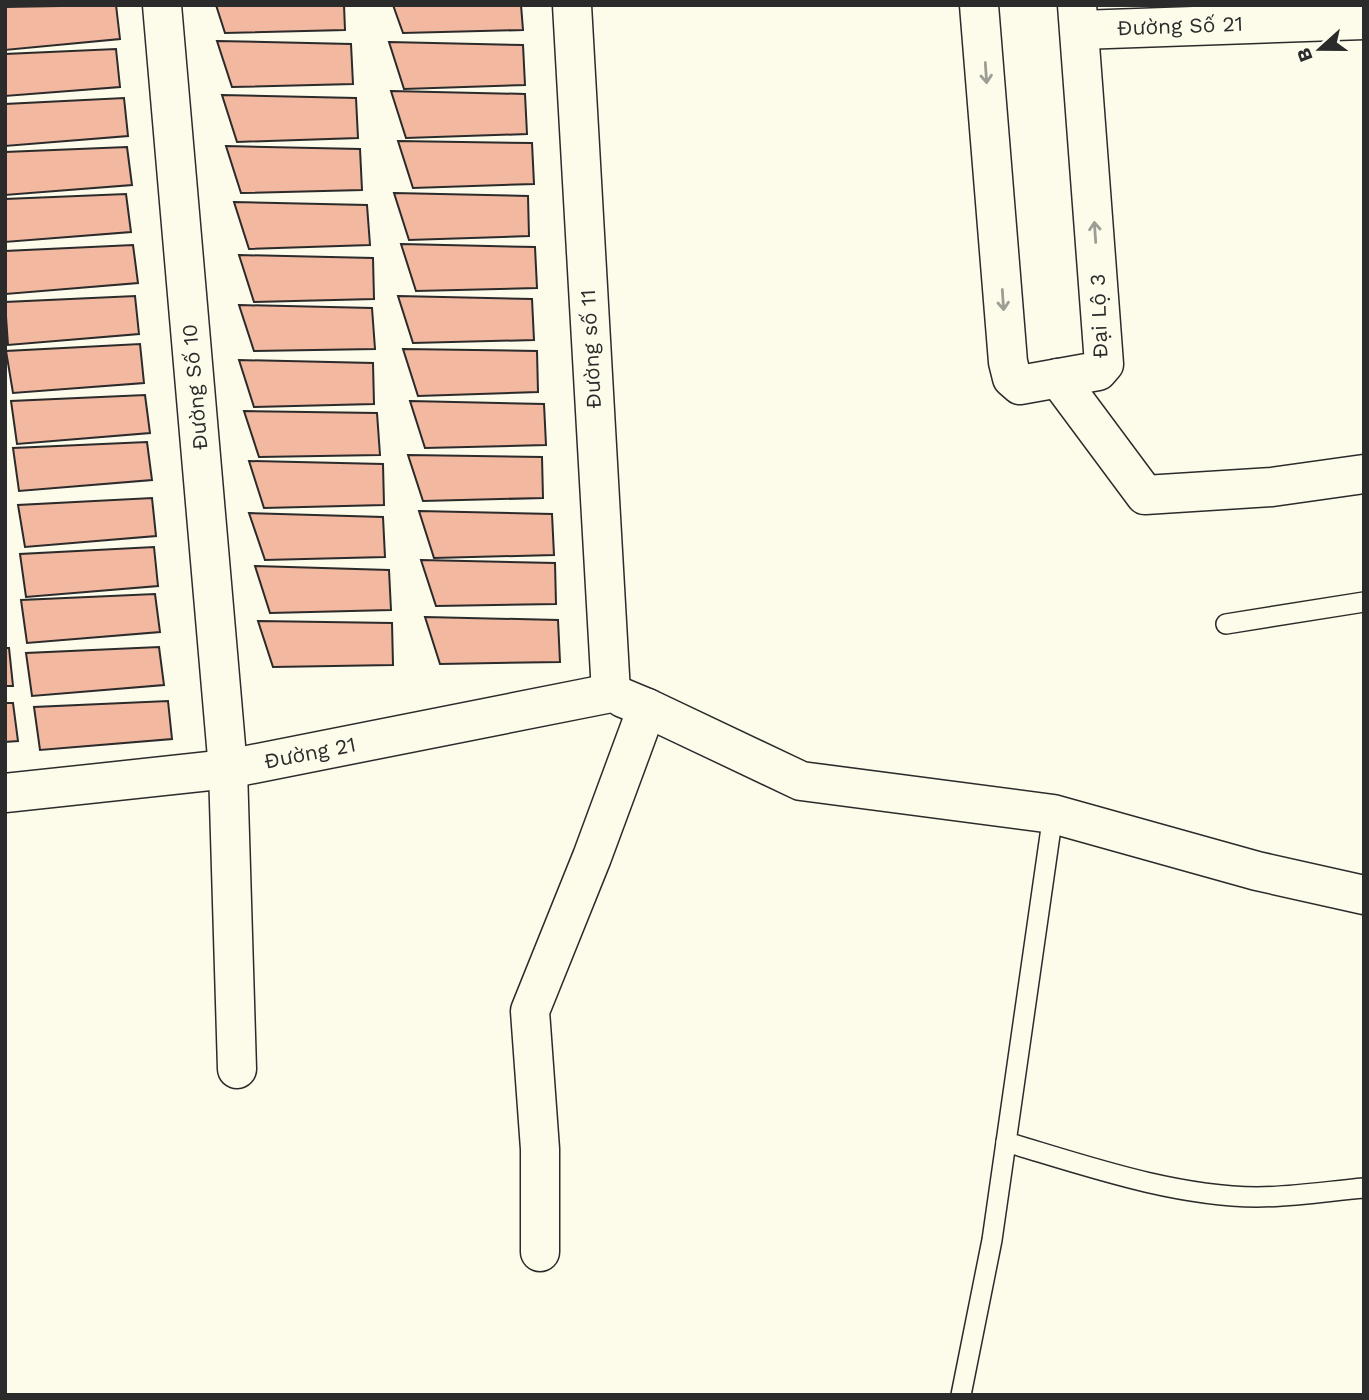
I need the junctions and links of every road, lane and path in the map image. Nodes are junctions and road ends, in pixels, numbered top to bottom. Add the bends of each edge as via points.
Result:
1 (162, 5) edge
2 (572, 5) edge
3 (979, 5) edge
4 (1079, 18) edge
5 (1364, 20) edge
6 (1058, 378) junction
7 (1364, 474) edge
8 (1364, 602) edge
9 (1226, 624) dead end
10 (611, 694) junction
11 (647, 708) junction
12 (228, 769) junction
13 (5, 793) edge
14 (1053, 814) junction
15 (1364, 895) edge
16 (237, 1069) dead end
17 (1006, 1142) junction
18 (1364, 1188) edge
19 (540, 1252) dead end
20 (961, 1395) edge

1 - 12 street, Đường Số 10
2 - 10 street, Đường số 11
3 -> 6 street, Đại Lộ 3 via 1008,362 1012,378 1020,385
4 - 5 street, Đường Số 21
6 -> 4 street, Đại Lộ 3 via 1098,372 1104,365
6 - 7 street via 1145,495 1272,487
8 - 9 lane
10 - 11 street
10 - 12 street, Đường 21
11 - 14 street via 801,780
11 - 19 street via 530,1011 540,1149
12 - 13 street, Đường 21
12 - 16 street, Đường Số 10
14 - 15 street via 1257,872
14 - 17 lane
17 - 18 lane via 1205,1192 1257,1197
17 - 20 lane

